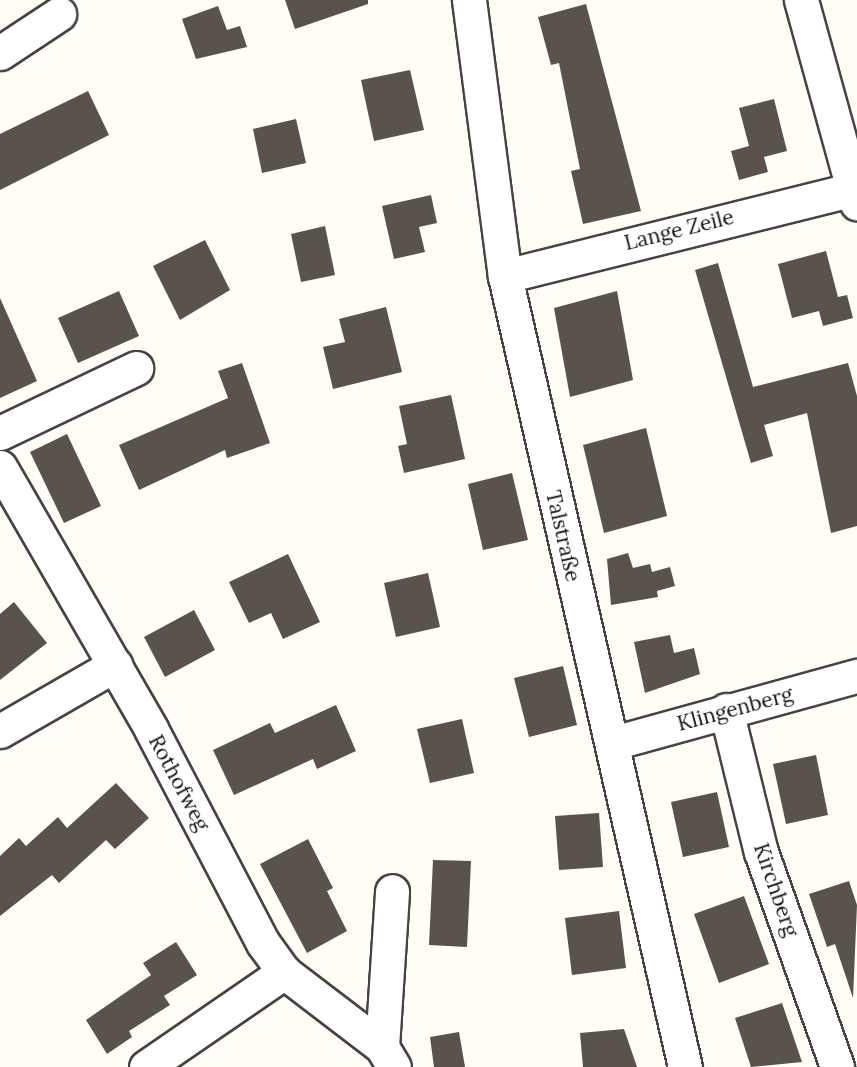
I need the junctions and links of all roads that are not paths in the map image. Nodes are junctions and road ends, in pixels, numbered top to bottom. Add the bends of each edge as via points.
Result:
1 (469, 0) edge
2 (801, 0) edge
3 (58, 14) dead end
4 (0, 52) edge
5 (855, 196) edge
6 (505, 276) junction
7 (136, 368) dead end
8 (0, 433) edge
9 (0, 467) edge
10 (115, 665) junction
11 (857, 676) edge
12 (726, 710) junction
13 (0, 731) edge
14 (613, 743) junction
15 (392, 891) dead end
16 (284, 972) junction
17 (388, 1057) edge
18 (146, 1067) edge
19 (685, 1067) edge
20 (837, 1067) edge

1 - 6 street, Talstraße
2 - 5 street, Lange Zeile
3 - 4 street
5 - 6 street, Lange Zeile
6 - 14 street, Talstraße
7 - 8 street
9 - 10 street, Rothofweg
10 - 13 street
10 - 16 street, Rothofweg
11 - 12 street, Klingenberg
12 - 14 street, Klingenberg
12 - 20 street, Kirchberg via 761,852
14 - 19 street, Talstraße
15 - 17 street
16 - 17 street, Rothofweg
16 - 18 street

